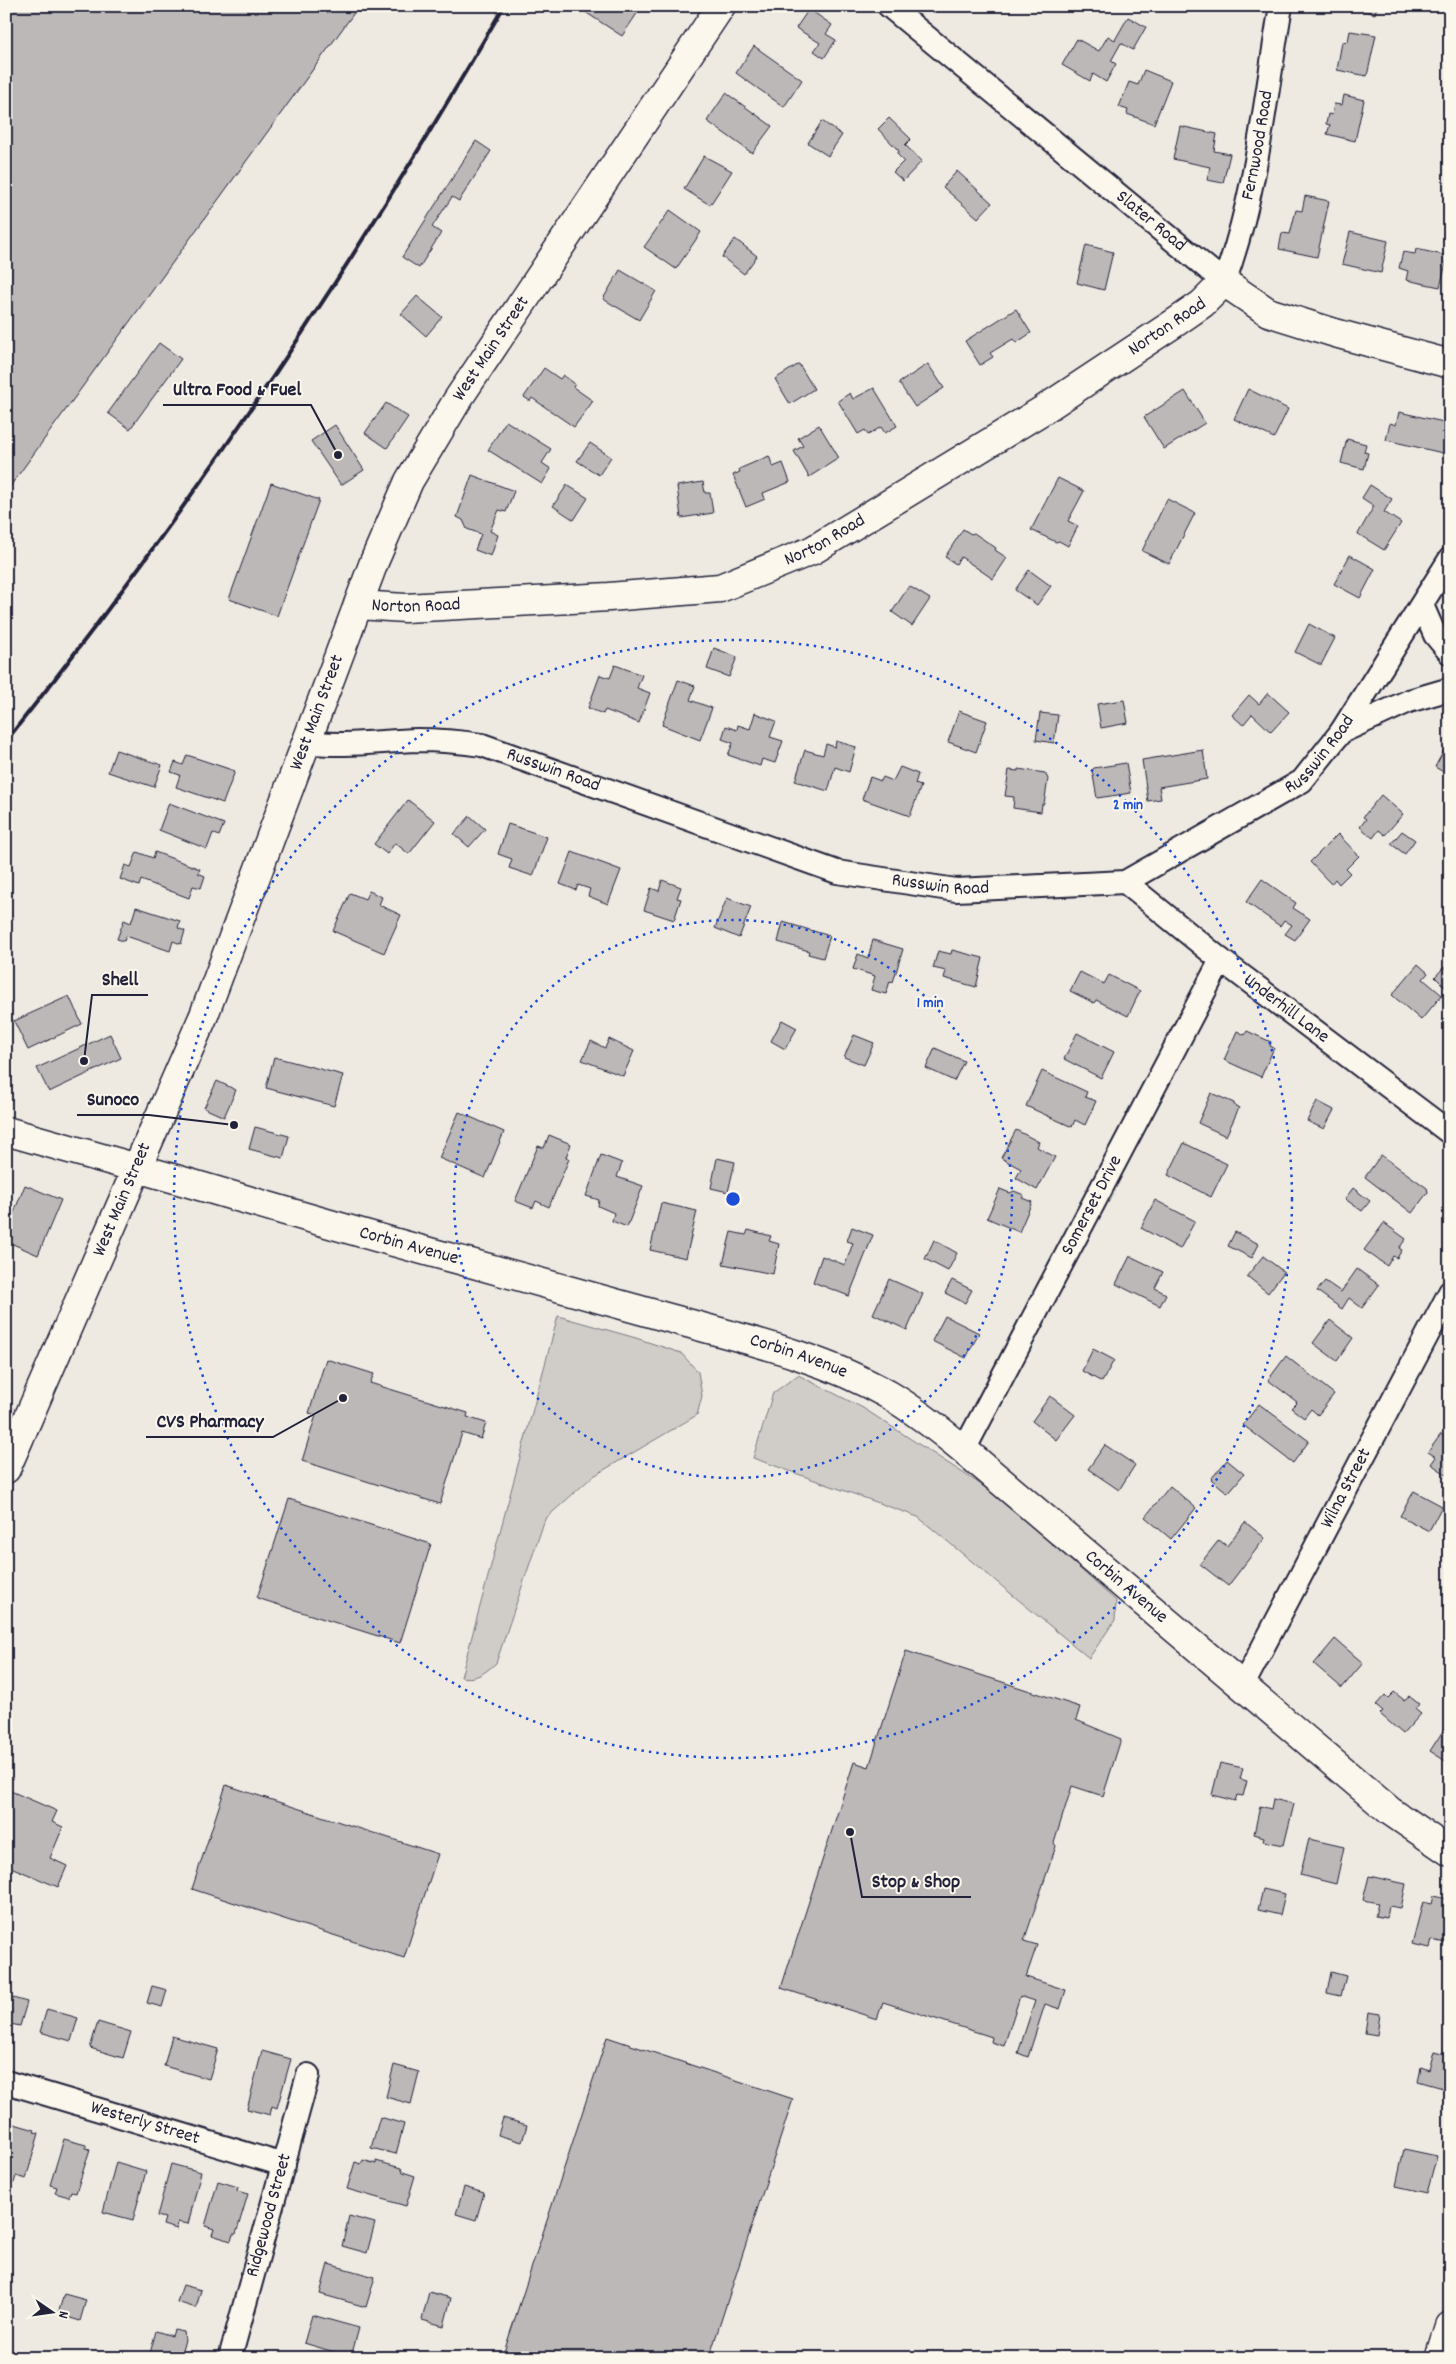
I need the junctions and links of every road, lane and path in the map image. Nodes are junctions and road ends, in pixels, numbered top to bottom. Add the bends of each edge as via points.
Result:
1 (721, 6) edge
2 (890, 6) edge
3 (1281, 6) edge
4 (1224, 282) junction
5 (1450, 364) edge
6 (1450, 559) edge
7 (358, 605) junction
8 (1422, 605) junction
9 (1450, 653) edge
10 (1450, 689) edge
11 (1341, 732) junction
12 (306, 742) junction
13 (1125, 882) junction
14 (1220, 960) junction
15 (6, 1131) edge
16 (1450, 1133) edge
17 (137, 1168) junction
18 (1450, 1292) edge
19 (964, 1450) junction
20 (6, 1469) edge
21 (1243, 1685) junction
22 (1450, 1852) edge
23 (308, 2075) dead end
24 (6, 2082) edge
25 (284, 2165) junction
26 (1450, 2326) edge
27 (230, 2358) edge
28 (1440, 2358) edge

1 - 7 main road, West Main Street via 431,442 391,520
2 - 4 street, Slater Road
3 - 4 street, Fernwood Road via 1247,209
4 - 5 main road, Slater Road via 1268,312
4 - 7 main road, Norton Road via 1202,304 1060,399 813,550 720,588 405,608
6 - 8 street, Russwin Road
7 - 12 main road, West Main Street
8 - 9 street via 1435,635
8 - 11 street, Russwin Road
10 - 11 street via 1408,701
11 - 13 street, Russwin Road via 1302,781
12 - 13 street, Russwin Road via 352,745 443,740 482,745 838,872 956,890
12 - 17 main road, West Main Street via 204,1015
13 - 14 street, Underhill Lane
14 - 16 street, Underhill Lane
14 - 19 street, Somerset Drive
15 - 17 main road, Corbin Avenue
17 - 19 main road, Corbin Avenue via 339,1228 788,1352 831,1367 890,1396
17 - 20 main road, West Main Street
18 - 21 street, Wilna Street
19 - 21 main road, Corbin Avenue
21 - 22 main road, Corbin Avenue via 1390,1810
23 - 25 street, Ridgewood Street
24 - 25 street, Westerly Street
25 - 27 street, Ridgewood Street
26 - 28 main road

